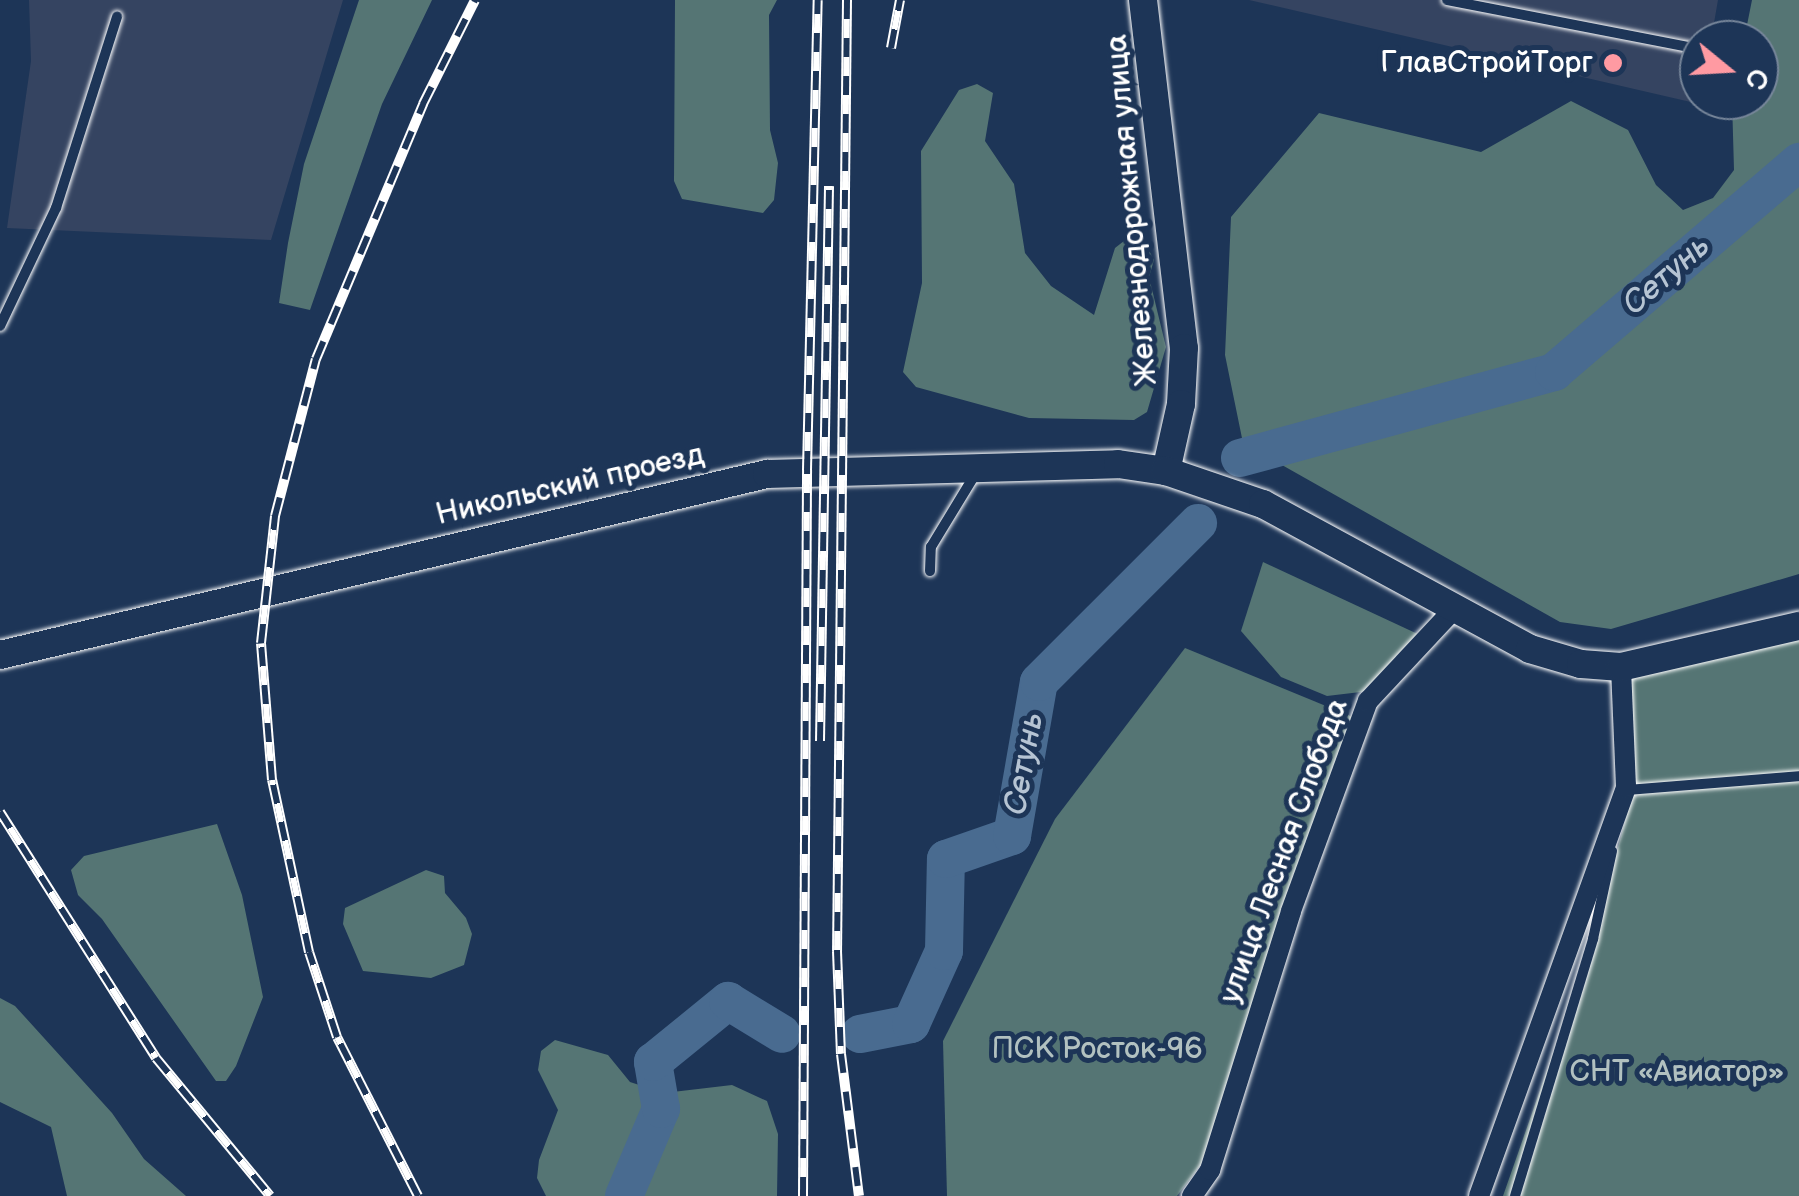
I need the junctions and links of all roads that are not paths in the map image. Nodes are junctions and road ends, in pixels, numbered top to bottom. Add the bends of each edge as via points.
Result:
1 (1144, 0) edge
2 (1447, 0) edge
3 (1521, 0) edge
4 (1518, 14) junction
5 (117, 17) dead end
6 (1679, 45) edge
7 (0, 326) edge
8 (976, 467) junction
9 (1166, 471) junction
10 (930, 570) dead end
11 (1455, 608) junction
12 (1799, 626) edge
13 (0, 655) edge
14 (1621, 667) junction
15 (1799, 776) edge
16 (1626, 787) junction
17 (1518, 1195) edge
18 (1192, 1196) edge
19 (1478, 1196) edge

1 - 9 main road, Железнодорожная улица via 1184,348 1181,404
2 - 4 lane
3 - 4 lane
4 - 6 lane
5 - 7 lane via 56,208
8 - 9 main road, Никольский проезд via 1118,464
8 - 10 lane via 973,488 931,547
8 - 13 main road, Никольский проезд via 807,470 706,485
9 - 11 main road, Никольский проезд via 1262,504
11 - 14 main road, Никольский проезд via 1530,649
11 - 18 street, улица Лесная Слобода via 1368,701 1285,929 1210,1170
12 - 14 main road, Никольский проезд
14 - 16 street
15 - 16 lane
16 - 17 lane via 1593,939
16 - 19 street

